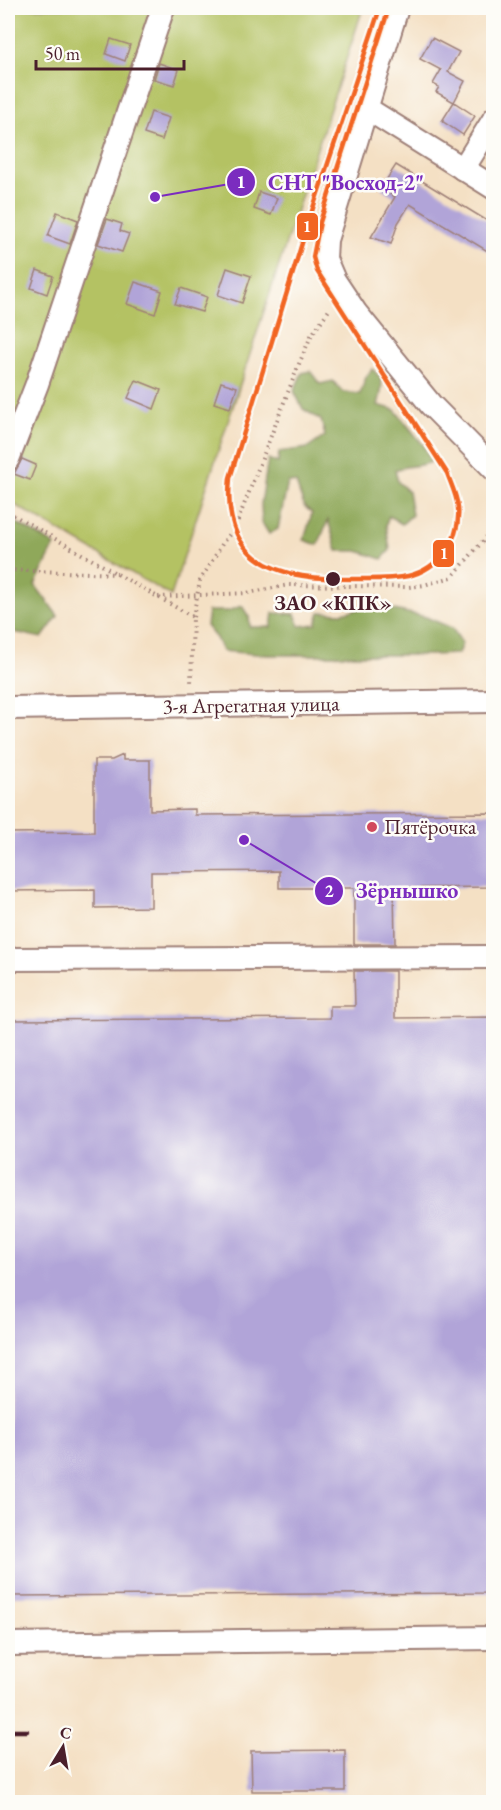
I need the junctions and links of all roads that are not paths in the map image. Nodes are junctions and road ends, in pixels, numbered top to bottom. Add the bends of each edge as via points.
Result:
1 (163, 8) edge
2 (397, 8) edge
3 (366, 108) junction
4 (494, 119) edge
5 (463, 169) junction
6 (494, 188) edge
7 (8, 459) edge
8 (494, 469) edge
9 (494, 701) edge
10 (8, 708) edge
11 (494, 957) edge
12 (8, 959) edge
13 (494, 1638) edge
14 (8, 1644) edge

1 - 7 street via 37,384
2 - 3 street
3 - 5 street
3 - 8 street via 326,240 325,259 356,313 431,405
4 - 5 street
5 - 6 street
9 - 10 street, 3-я Агрегатная улица
11 - 12 street
13 - 14 street

